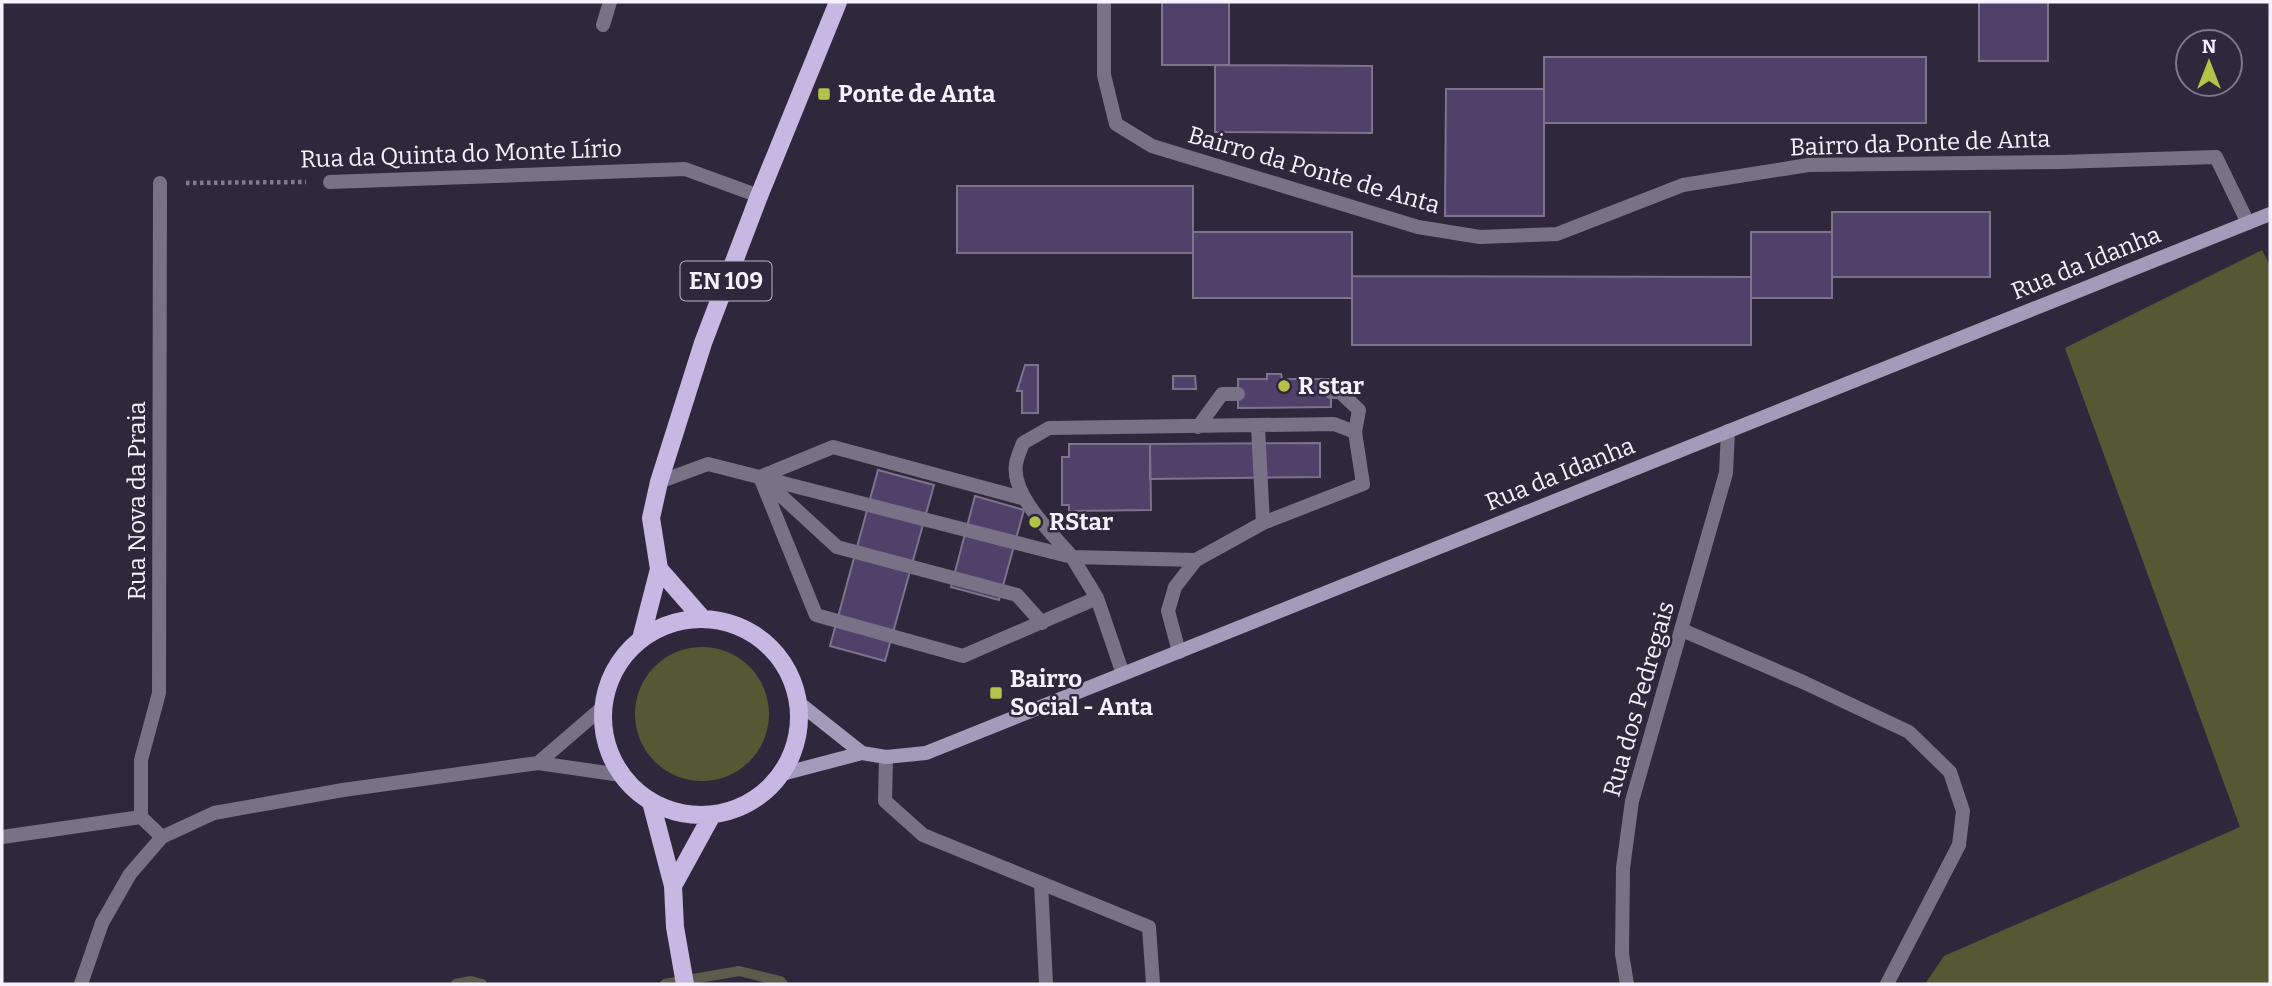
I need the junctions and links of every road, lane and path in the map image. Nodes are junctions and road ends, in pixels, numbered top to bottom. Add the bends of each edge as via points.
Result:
1 (610, 2) edge
2 (838, 2) edge
3 (1104, 2) edge
4 (603, 25) dead end
5 (330, 182) joint
6 (160, 183) joint
7 (759, 196) junction
8 (2270, 214) edge
9 (2248, 223) junction
10 (1331, 393) dead end
11 (1238, 394) dead end
12 (1198, 427) junction
13 (1258, 427) junction
14 (1728, 431) junction
15 (1354, 432) junction
16 (760, 477) junction
17 (659, 482) junction
18 (1025, 499) junction
19 (1263, 523) junction
20 (1072, 557) junction
21 (1196, 560) junction
22 (659, 569) junction
23 (1097, 598) junction
24 (702, 618) junction
25 (1042, 623) junction
26 (1682, 630) junction
27 (641, 639) junction
28 (1179, 652) junction
29 (1123, 674) junction
30 (799, 703) junction
31 (603, 707) junction
32 (862, 753) junction
33 (886, 757) junction
34 (538, 763) junction
35 (782, 774) junction
36 (621, 775) junction
37 (650, 802) junction
38 (712, 815) junction
39 (141, 817) junction
40 (2, 836) edge
41 (162, 837) junction
42 (1041, 883) junction
43 (673, 886) junction
44 (81, 984) edge
45 (685, 984) edge
46 (1046, 984) edge
47 (1153, 984) edge
48 (1627, 984) edge
49 (1887, 984) edge

1 - 4 street
2 - 7 main road, EN 109
3 - 9 street, Bairro da Ponte de Anta via 1104,75 1116,124 1152,146 1418,228 1480,237 1557,234 1684,185 1808,165 2216,157
5 - 6 path, Rua da Quinta do Monte Lírio
5 - 7 street, Rua da Quinta do Monte Lírio via 685,169
6 - 39 street, Rua Nova da Praia via 159,693 141,760
7 - 17 main road, EN 109 via 703,344
8 - 9 main road, Rua da Idanha
9 - 14 main road, Rua da Idanha
10 - 15 street via 1340,393 1359,410
11 - 12 street via 1222,394
12 - 13 street
12 - 18 street via 1049,428 1023,443 1016,464 1017,484
13 - 15 street via 1334,424
13 - 19 street
14 - 26 street, Rua dos Pedregais via 1726,472
14 - 28 main road, Rua da Idanha
15 - 19 street via 1363,484
16 - 17 street via 708,464
16 - 18 street via 833,447
16 - 20 street
16 - 25 street via 837,547 1017,595
16 - 25 street via 816,615 962,656
17 - 22 main road, EN 109 via 652,518
18 - 20 street
19 - 21 street
20 - 21 street
20 - 23 street
21 - 28 street via 1175,587 1168,611
22 - 24 main road
22 - 27 main road, EN 109
23 - 25 street
23 - 29 street
24 - 27 main road, EN 109 via 669,623
24 - 30 main road, EN 109 via 755,634 776,653 792,677
26 - 48 street, Rua dos Pedregais via 1632,801 1623,868 1622,954
26 - 49 street via 1909,733 1950,772 1963,811 1959,845
27 - 31 main road, EN 109 via 622,657 609,681
28 - 29 main road, Rua da Idanha
29 - 33 main road, Rua da Idanha via 926,753
30 - 32 main road, Rua da Idanha
30 - 35 main road, EN 109 via 800,728
31 - 34 street
31 - 36 main road, EN 109 via 603,733
32 - 33 main road, Rua da Idanha
32 - 35 main road, Rua da Idanha
33 - 42 street via 885,801 923,835
34 - 36 street
34 - 41 street via 214,813
35 - 38 main road, EN 109 via 763,794 739,808
36 - 37 main road, EN 109
37 - 38 main road, EN 109 via 680,814
37 - 43 main road
38 - 43 main road
39 - 40 street
39 - 41 street
41 - 44 street via 130,874 102,923
42 - 46 street
42 - 47 street via 1149,927
43 - 45 main road

